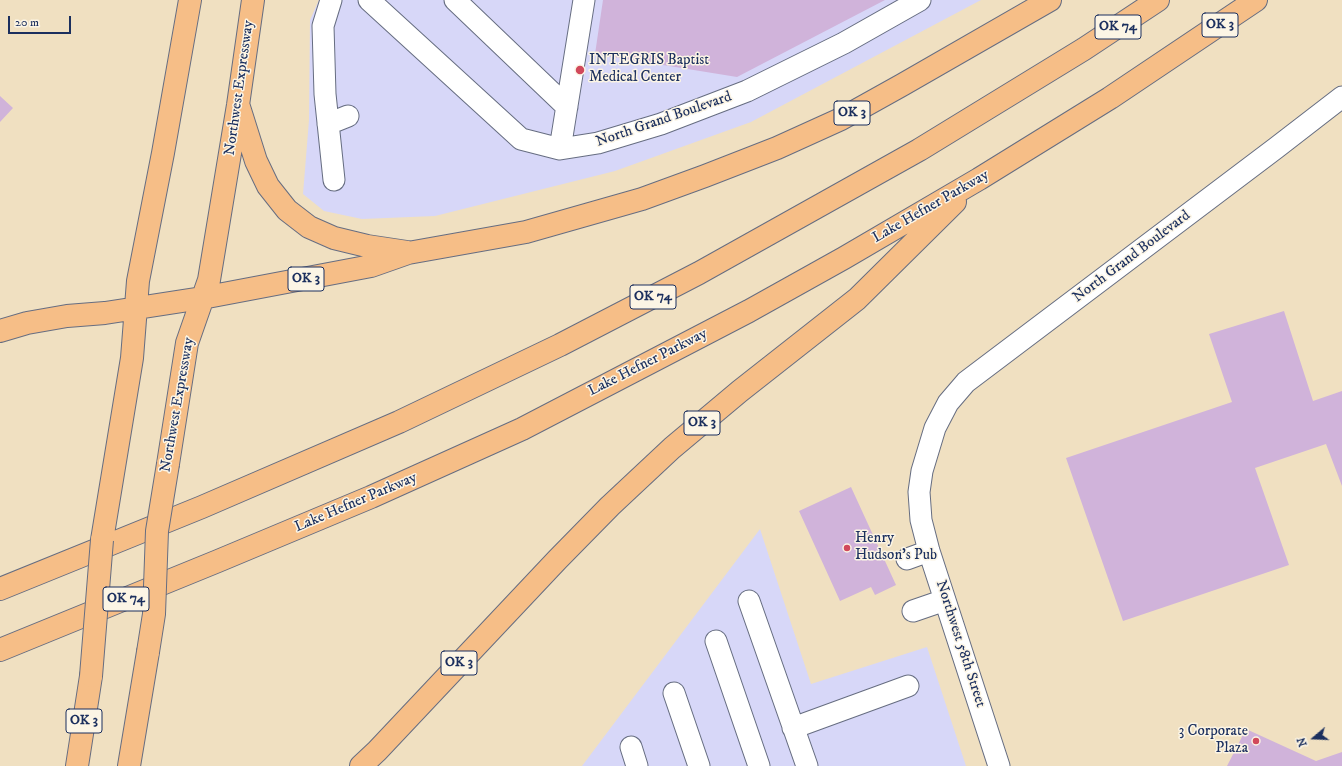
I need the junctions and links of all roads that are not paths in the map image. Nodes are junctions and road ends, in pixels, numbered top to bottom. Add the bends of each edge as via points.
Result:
1 (190, 0) edge
2 (247, 0) edge
3 (253, 0) edge
4 (331, 0) edge
5 (369, 0) edge
6 (455, 0) edge
7 (584, 0) edge
8 (920, 0) edge
9 (1050, 0) edge
10 (1158, 0) edge
11 (1256, 0) edge
12 (247, 37) junction
13 (1342, 96) edge
14 (238, 105) junction
15 (567, 107) junction
16 (348, 116) dead end
17 (328, 124) junction
18 (560, 149) junction
19 (979, 179) junction
20 (334, 180) dead end
21 (408, 253) junction
22 (202, 298) junction
23 (136, 308) junction
24 (0, 331) edge
25 (935, 428) joint
26 (929, 551) junction
27 (907, 559) dead end
28 (0, 589) edge
29 (945, 600) junction
30 (749, 601) dead end
31 (913, 611) dead end
32 (716, 641) dead end
33 (0, 650) edge
34 (908, 686) dead end
35 (674, 693) dead end
36 (793, 728) junction
37 (76, 766) edge
38 (129, 766) edge
39 (361, 766) edge
40 (699, 766) edge
41 (759, 766) edge
42 (806, 766) edge
43 (999, 766) edge

1 - 23 highway via 138,281
2 - 12 highway
3 - 12 highway, Northwest Expressway
4 - 17 street via 323,26
5 - 18 street, North Grand Boulevard via 521,139
6 - 15 street
7 - 15 street
8 - 18 street, North Grand Boulevard via 844,43 747,91 661,124 598,143
9 - 21 highway, OK 3 via 841,119 777,148 642,199 526,232
10 - 28 highway, OK 74 via 1084,49 919,150 699,274 560,345 384,428 202,507
11 - 19 highway, Lake Hefner Parkway / OK 3 via 1110,98
12 - 14 highway, Northwest Expressway
13 - 25 street, North Grand Boulevard via 966,382 948,403
14 - 21 highway via 256,161 268,186 287,210 309,227 334,238
14 - 22 highway, Northwest Expressway via 209,280
15 - 18 street
16 - 17 street
17 - 20 street
19 - 33 highway, Lake Hefner Parkway / OK 74 via 749,311 522,428 371,497
19 - 39 highway, OK 3 via 857,299 740,391 672,448 610,506
21 - 22 highway, OK 3 via 371,266
22 - 23 highway, OK 3
22 - 38 highway, Northwest Expressway, bridge via 187,344 157,531 154,614
23 - 24 highway via 67,316
23 - 37 highway, OK 3, bridge via 132,358 102,540 91,676
25 - 26 street, Northwest 58th Street via 922,471 919,492 921,520
26 - 27 street
26 - 29 street, Northwest 58th Street
29 - 31 street
29 - 43 street, Northwest 58th Street
30 - 36 street
32 - 41 street
34 - 36 street
35 - 40 street
36 - 42 street

